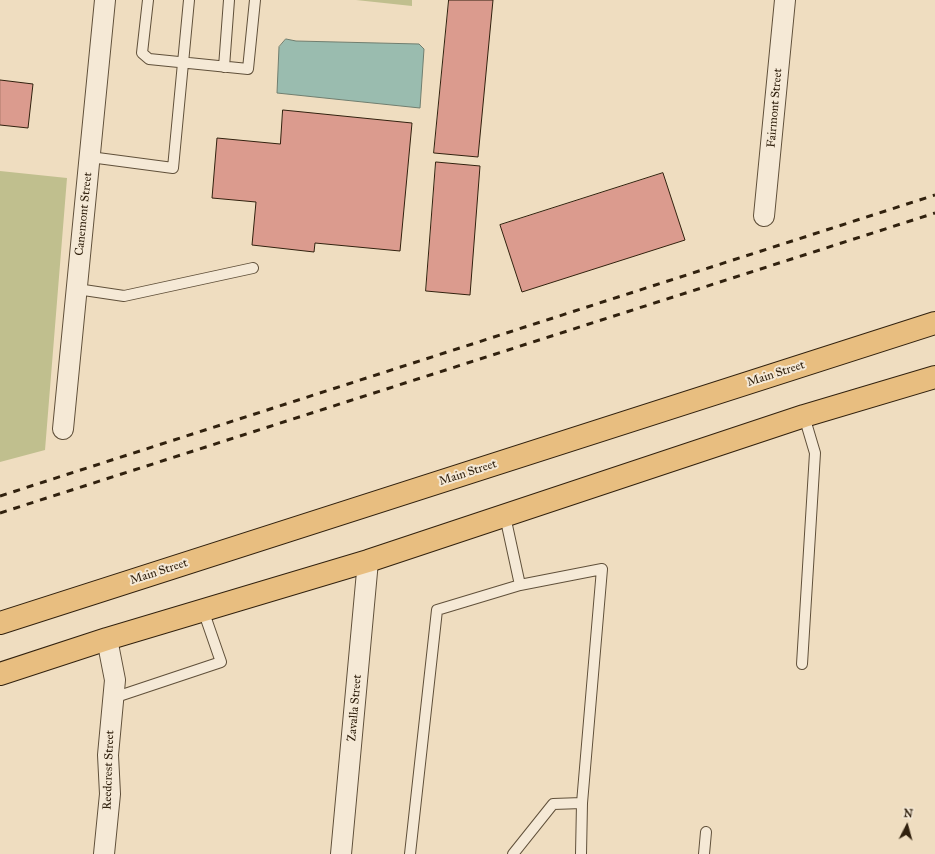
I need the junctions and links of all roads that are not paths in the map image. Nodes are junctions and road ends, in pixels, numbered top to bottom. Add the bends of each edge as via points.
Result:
1 (105, 0) edge
2 (148, 0) edge
3 (188, 0) edge
4 (229, 0) edge
5 (255, 0) edge
6 (785, 0) edge
7 (183, 63) junction
8 (224, 67) junction
9 (90, 157) junction
10 (764, 216) dead end
11 (253, 268) dead end
12 (77, 289) junction
13 (935, 323) edge
14 (935, 377) edge
15 (804, 416) junction
16 (63, 429) dead end
17 (505, 516) junction
18 (368, 561) junction
19 (520, 585) junction
20 (203, 610) junction
21 (0, 623) edge
22 (107, 639) junction
23 (802, 664) dead end
24 (0, 674) edge
25 (113, 698) junction
26 (582, 803) junction
27 (706, 832) dead end
28 (104, 854) edge
29 (341, 854) edge
30 (410, 854) edge
31 (514, 854) edge
32 (582, 854) edge
33 (704, 854) edge

1 - 9 street, Canemont Street
2 - 7 lane via 142,53 149,59
3 - 7 lane
4 - 8 lane
5 - 8 lane via 248,69
6 - 10 street, Fairmont Street
7 - 8 lane
7 - 9 lane via 173,168
9 - 12 street, Canemont Street
11 - 12 lane via 124,296
12 - 16 street, Canemont Street
13 - 21 highway, Main Street
14 - 15 highway
15 - 17 highway
15 - 23 lane via 815,453
17 - 18 highway
17 - 19 lane
18 - 20 highway
18 - 29 street, Zavalla Street
19 - 26 lane via 602,569
19 - 30 lane via 437,610
20 - 22 highway
20 - 25 lane via 221,662
22 - 24 highway
22 - 25 street, Reedcrest Street via 115,680
25 - 28 street, Reedcrest Street via 108,755 110,794
26 - 31 lane via 553,804
26 - 32 lane
27 - 33 lane

